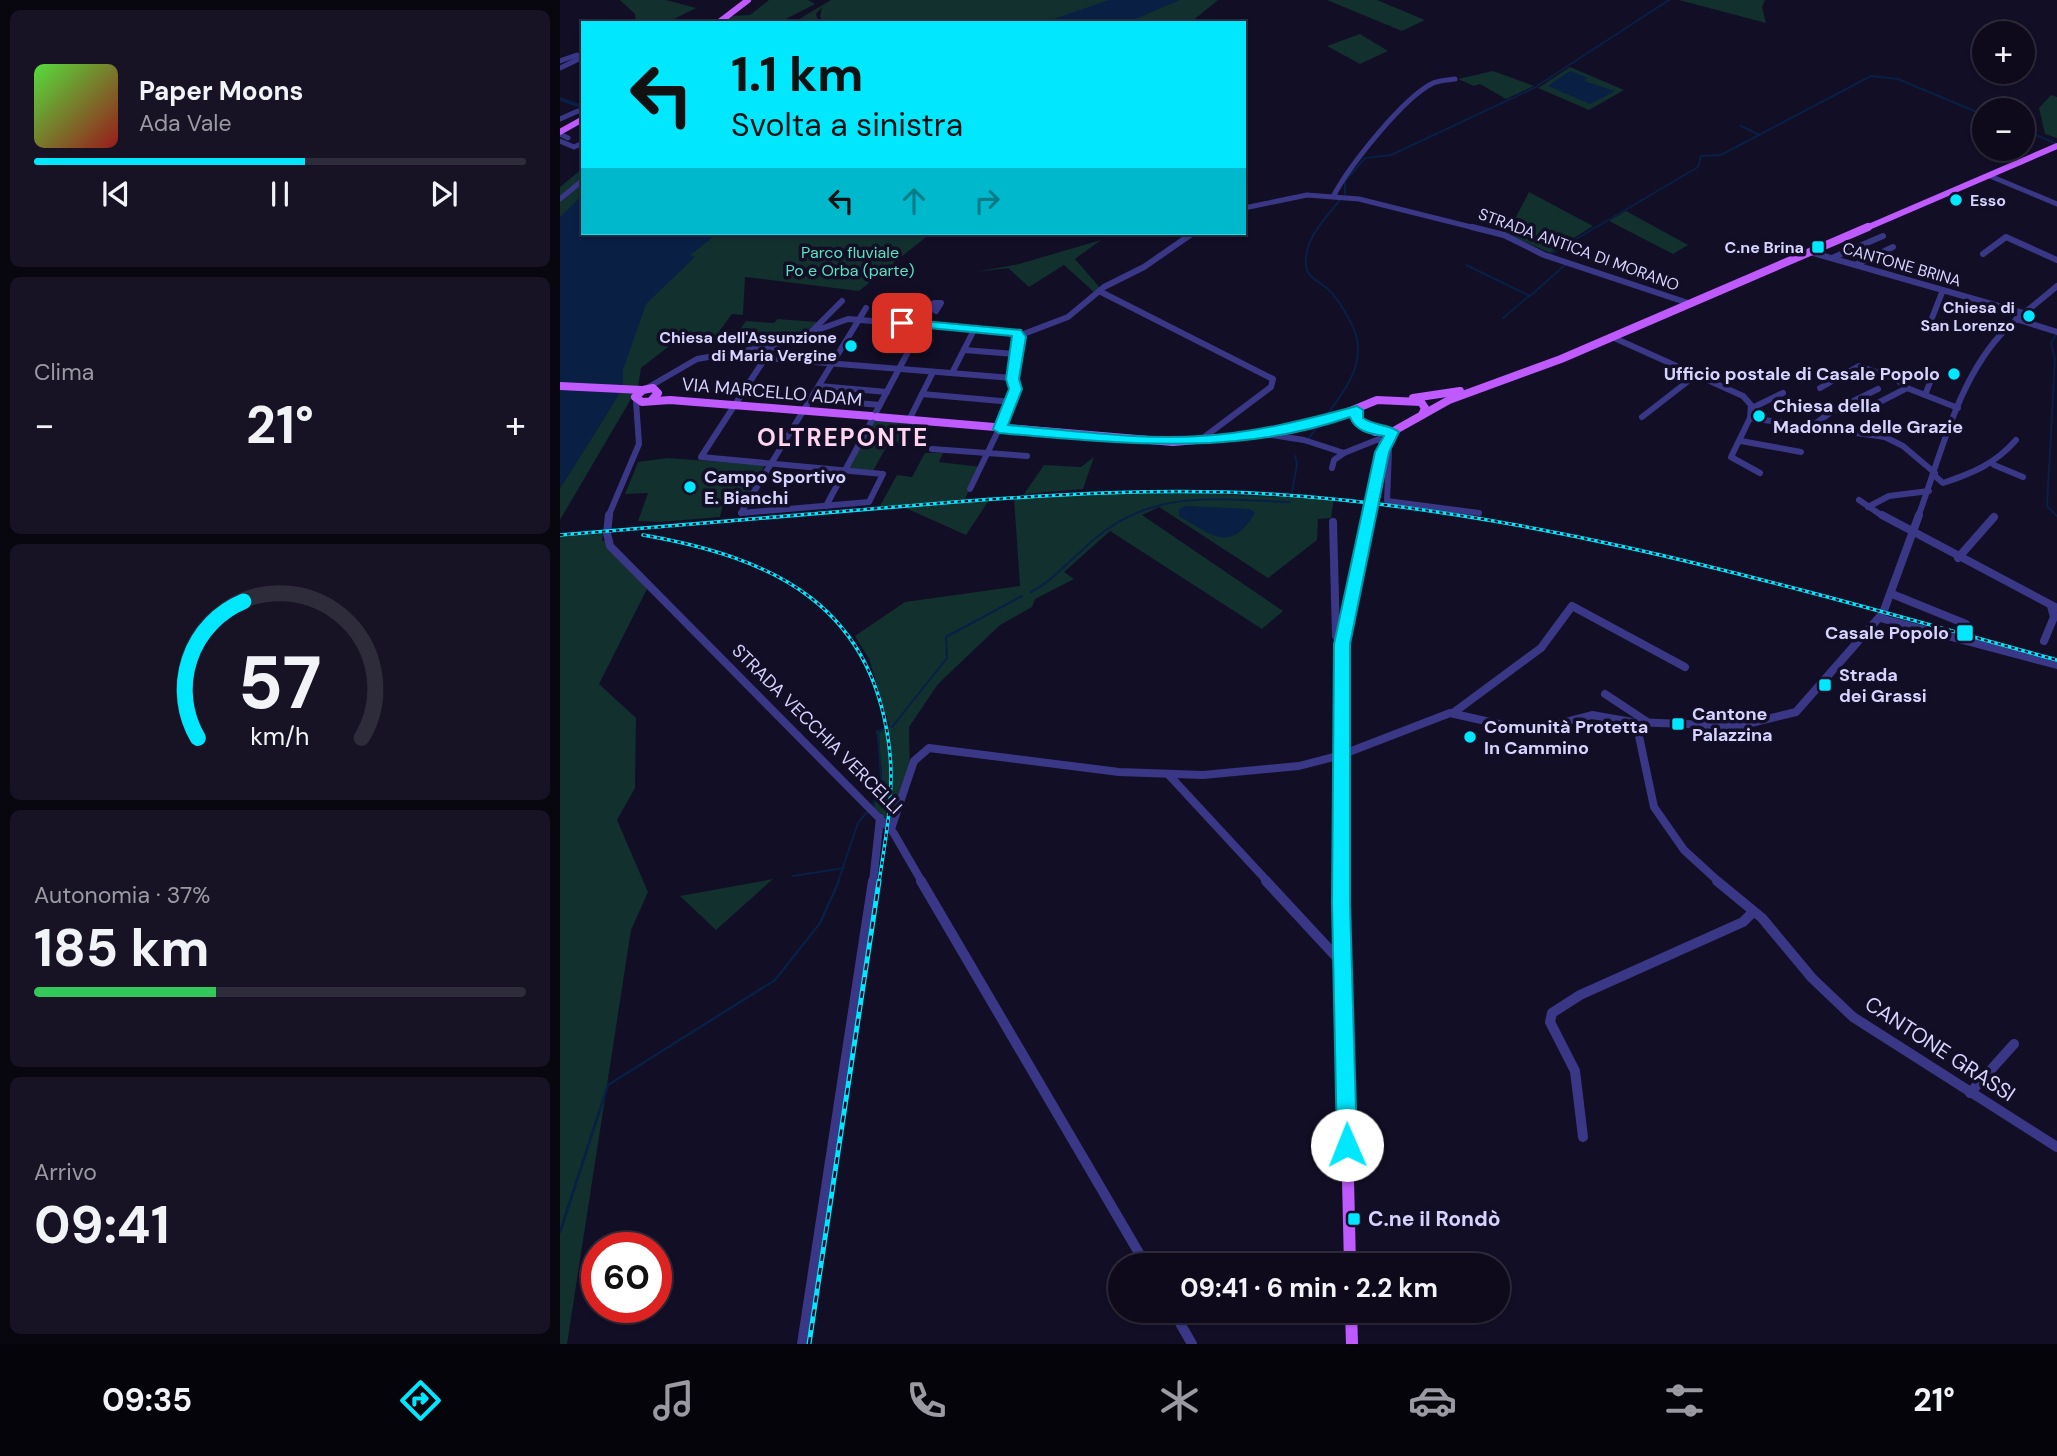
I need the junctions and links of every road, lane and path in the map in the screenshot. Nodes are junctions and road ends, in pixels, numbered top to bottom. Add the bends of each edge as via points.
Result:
1 (748, 0) edge
2 (721, 21) edge
3 (581, 56) edge
4 (581, 56) edge
5 (560, 61) edge
6 (560, 68) edge
7 (1455, 79) dead end
8 (581, 113) edge
9 (571, 114) junction
10 (581, 118) edge
11 (560, 119) edge
12 (581, 120) edge
13 (560, 133) edge
14 (568, 138) dead end
15 (560, 141) edge
16 (581, 144) edge
17 (2057, 146) edge
18 (1990, 176) junction
19 (581, 182) edge
20 (1334, 195) junction
21 (560, 199) edge
22 (2056, 202) edge
23 (1246, 208) edge
24 (1190, 235) edge
25 (1883, 236) dead end
26 (1892, 247) dead end
27 (1810, 252) junction
28 (1983, 254) dead end
29 (1832, 258) junction
30 (2057, 260) edge
31 (1855, 265) junction
32 (2057, 286) edge
33 (1943, 290) junction
34 (1101, 292) junction
35 (841, 302) dead end
36 (1691, 304) junction
37 (866, 308) dead end
38 (936, 311) dead end
39 (2023, 313) junction
40 (860, 318) junction
41 (1932, 318) dead end
42 (2016, 319) junction
43 (922, 324) junction
44 (975, 328) junction
45 (1629, 330) junction
46 (812, 332) junction
47 (2057, 332) edge
48 (1021, 334) junction
49 (1612, 337) junction
50 (1598, 343) junction
51 (1628, 344) junction
52 (774, 346) junction
53 (964, 350) junction
54 (1015, 354) junction
55 (765, 358) junction
56 (833, 364) junction
57 (899, 369) junction
58 (674, 371) junction
59 (933, 372) junction
60 (952, 373) junction
61 (1696, 375) junction
62 (1012, 379) junction
63 (1931, 380) dead end
64 (819, 386) junction
65 (1485, 386) junction
66 (560, 388) edge
67 (1820, 388) dead end
68 (1907, 388) junction
69 (1878, 389) dead end
70 (658, 391) junction
71 (887, 392) junction
72 (1783, 393) dead end
73 (638, 394) junction
74 (922, 394) junction
75 (1925, 395) junction
76 (811, 399) junction
77 (1406, 399) junction
78 (670, 400) junction
79 (649, 401) junction
80 (1012, 402) junction
81 (736, 405) junction
82 (1752, 408) junction
83 (1868, 408) dead end
84 (1958, 408) junction
85 (1357, 410) junction
86 (639, 411) junction
87 (804, 411) junction
88 (875, 414) junction
89 (1422, 415) junction
90 (1642, 417) dead end
91 (1750, 418) junction
92 (909, 420) junction
93 (1326, 420) junction
94 (1366, 427) junction
95 (1811, 427) junction
96 (999, 429) junction
97 (1392, 432) junction
98 (1259, 433) junction
99 (1204, 440) junction
100 (2016, 440) dead end
101 (1741, 441) junction
102 (1382, 444) junction
103 (932, 449) dead end
104 (1801, 452) dead end
105 (988, 453) junction
106 (1344, 453) junction
107 (1027, 457) dead end
108 (774, 463) junction
109 (1994, 465) junction
110 (1332, 468) dead end
111 (844, 470) junction
112 (1760, 473) dead end
113 (1935, 474) junction
114 (2024, 477) dead end
115 (970, 489) dead end
116 (1929, 491) junction
117 (1859, 500) dead end
118 (826, 506) junction
119 (1868, 507) junction
120 (1479, 513) dead end
121 (1994, 517) dead end
122 (1333, 522) dead end
123 (1913, 534) junction
124 (1958, 558) junction
125 (1892, 594) junction
126 (2054, 607) edge
127 (1881, 616) junction
128 (1965, 627) dead end
129 (2044, 641) dead end
130 (1342, 644) junction
131 (2057, 665) edge
132 (1685, 667) dead end
133 (1605, 694) dead end
134 (1453, 713) junction
135 (1647, 721) junction
136 (1636, 722) junction
137 (1341, 755) junction
138 (1168, 774) junction
139 (880, 818) junction
140 (891, 829) junction
141 (1753, 912) junction
142 (1342, 963) junction
143 (2014, 1044) dead end
144 (1970, 1093) junction
145 (1583, 1137) dead end
146 (2057, 1147) edge
147 (1139, 1253) edge
148 (1350, 1253) edge
149 (1180, 1323) edge
150 (1351, 1323) edge
151 (802, 1344) edge
152 (1192, 1344) edge
153 (1352, 1344) edge

1 - 2 main road
3 - 5 street
4 - 6 street
7 - 20 street via 1433,83 1420,95 1369,145
8 - 9 street
9 - 10 street
9 - 11 street
12 - 13 main road
13 - 14 street
15 - 16 street via 574,147
17 - 18 main road
18 - 22 street
18 - 27 main road
19 - 21 street
20 - 23 street, STRADA ANTICA DI MORANO via 1307,195
20 - 36 street, STRADA ANTICA DI MORANO via 1478,227 1544,255
24 - 34 street
25 - 29 street
26 - 31 street
27 - 29 street, CANTONE BRINA
27 - 36 main road
28 - 30 street via 2006,237
29 - 31 street, CANTONE BRINA
31 - 33 street, CANTONE BRINA
32 - 39 street
33 - 39 street, CANTONE BRINA
33 - 41 street
34 - 48 street via 1063,320
34 - 99 street via 1273,379 1271,387 1212,429
35 - 46 street
36 - 45 main road
37 - 40 street
38 - 43 street via 941,303 934,303
39 - 42 street
40 - 43 street
40 - 46 street
40 - 56 street
42 - 47 street
42 - 84 street via 1990,347
43 - 44 street
43 - 57 street
44 - 48 street
44 - 53 street
45 - 49 main road
45 - 51 street
46 - 52 street
48 - 54 street
49 - 50 main road
49 - 51 street
50 - 51 street
50 - 65 main road
51 - 61 street
52 - 55 street
52 - 58 street via 703,357
53 - 54 street
53 - 60 street
54 - 62 street
55 - 56 street
55 - 81 street
56 - 57 street
56 - 64 street
57 - 59 street
57 - 71 street
58 - 70 street
58 - 73 street
59 - 60 street
59 - 74 street
60 - 62 street
61 - 82 street via 1747,398
61 - 90 street
62 - 80 street
63 - 75 street
64 - 71 street
64 - 76 street
65 - 77 main road, VIA MARCELLO ADAM
65 - 89 main road
66 - 73 main road
67 - 68 street via 1859,366 1896,379
68 - 75 street
68 - 83 street
69 - 95 street
70 - 73 main road, VIA MARCELLO ADAM
70 - 78 main road, VIA MARCELLO ADAM
70 - 79 main road
71 - 88 street
72 - 82 street
73 - 79 main road, VIA MARCELLO ADAM
73 - 86 street, STRADA VECCHIA VERCELLI
74 - 80 street
74 - 92 street
75 - 84 street
76 - 87 street
76 - 88 street
77 - 85 main road, VIA MARCELLO ADAM via 1377,400
77 - 89 main road via 1422,404
78 - 79 main road, VIA MARCELLO ADAM
78 - 81 main road, VIA MARCELLO ADAM
79 - 86 street
80 - 96 street
81 - 87 main road, VIA MARCELLO ADAM
81 - 108 street via 701,457
82 - 91 street
84 - 113 street
85 - 93 main road, VIA MARCELLO ADAM
85 - 94 main road via 1356,418
86 - 139 street, STRADA VECCHIA VERCELLI via 639,445 606,526 610,546
87 - 88 main road, VIA MARCELLO ADAM
87 - 108 street
88 - 92 main road, VIA MARCELLO ADAM
88 - 111 street
89 - 97 main road
91 - 95 street
91 - 101 street
92 - 96 main road, VIA MARCELLO ADAM
93 - 94 main road, VIA MARCELLO ADAM
93 - 98 main road, VIA MARCELLO ADAM
94 - 97 main road, VIA MARCELLO ADAM
94 - 102 main road
95 - 113 street via 1895,441
96 - 99 main road, VIA MARCELLO ADAM via 1145,441
96 - 105 street
97 - 102 main road
98 - 99 main road, VIA MARCELLO ADAM
98 - 106 street
100 - 109 street
101 - 104 street
101 - 112 street via 1731,457
102 - 106 street
102 - 120 street via 1389,451 1387,501
102 - 130 main road, bridge
103 - 105 street
105 - 107 street
105 - 115 street
106 - 110 street
108 - 111 street
108 - 118 street via 742,512
109 - 113 street via 1944,483
109 - 114 street
111 - 118 street
111 - 118 street via 883,474 869,502
113 - 116 street
116 - 119 street via 1889,496
116 - 123 street
117 - 119 street
119 - 123 street
121 - 124 street
122 - 130 street via 1336,636
123 - 124 street
123 - 125 street
124 - 126 street
125 - 127 street
125 - 128 street via 1939,611
126 - 129 street
127 - 131 street
127 - 135 street via 1796,712 1739,726
130 - 137 main road
132 - 134 street via 1572,606 1541,648
133 - 135 street
134 - 136 street via 1523,731 1592,715
134 - 137 street
135 - 136 street
136 - 141 street, CANTONE GRASSI via 1654,807 1684,850
137 - 138 street via 1299,766 1245,772
137 - 142 main road
138 - 140 street via 929,748 914,761
138 - 142 street
139 - 140 street, STRADA VECCHIA VERCELLI
139 - 151 street
140 - 147 street, STRADA VECCHIA VERCELLI
141 - 144 street, CANTONE GRASSI via 1853,1017
141 - 145 street via 1743,922 1580,995 1552,1013 1550,1022 1574,1071
142 - 148 main road
143 - 144 street
144 - 146 street, CANTONE GRASSI
149 - 152 street
150 - 153 main road

